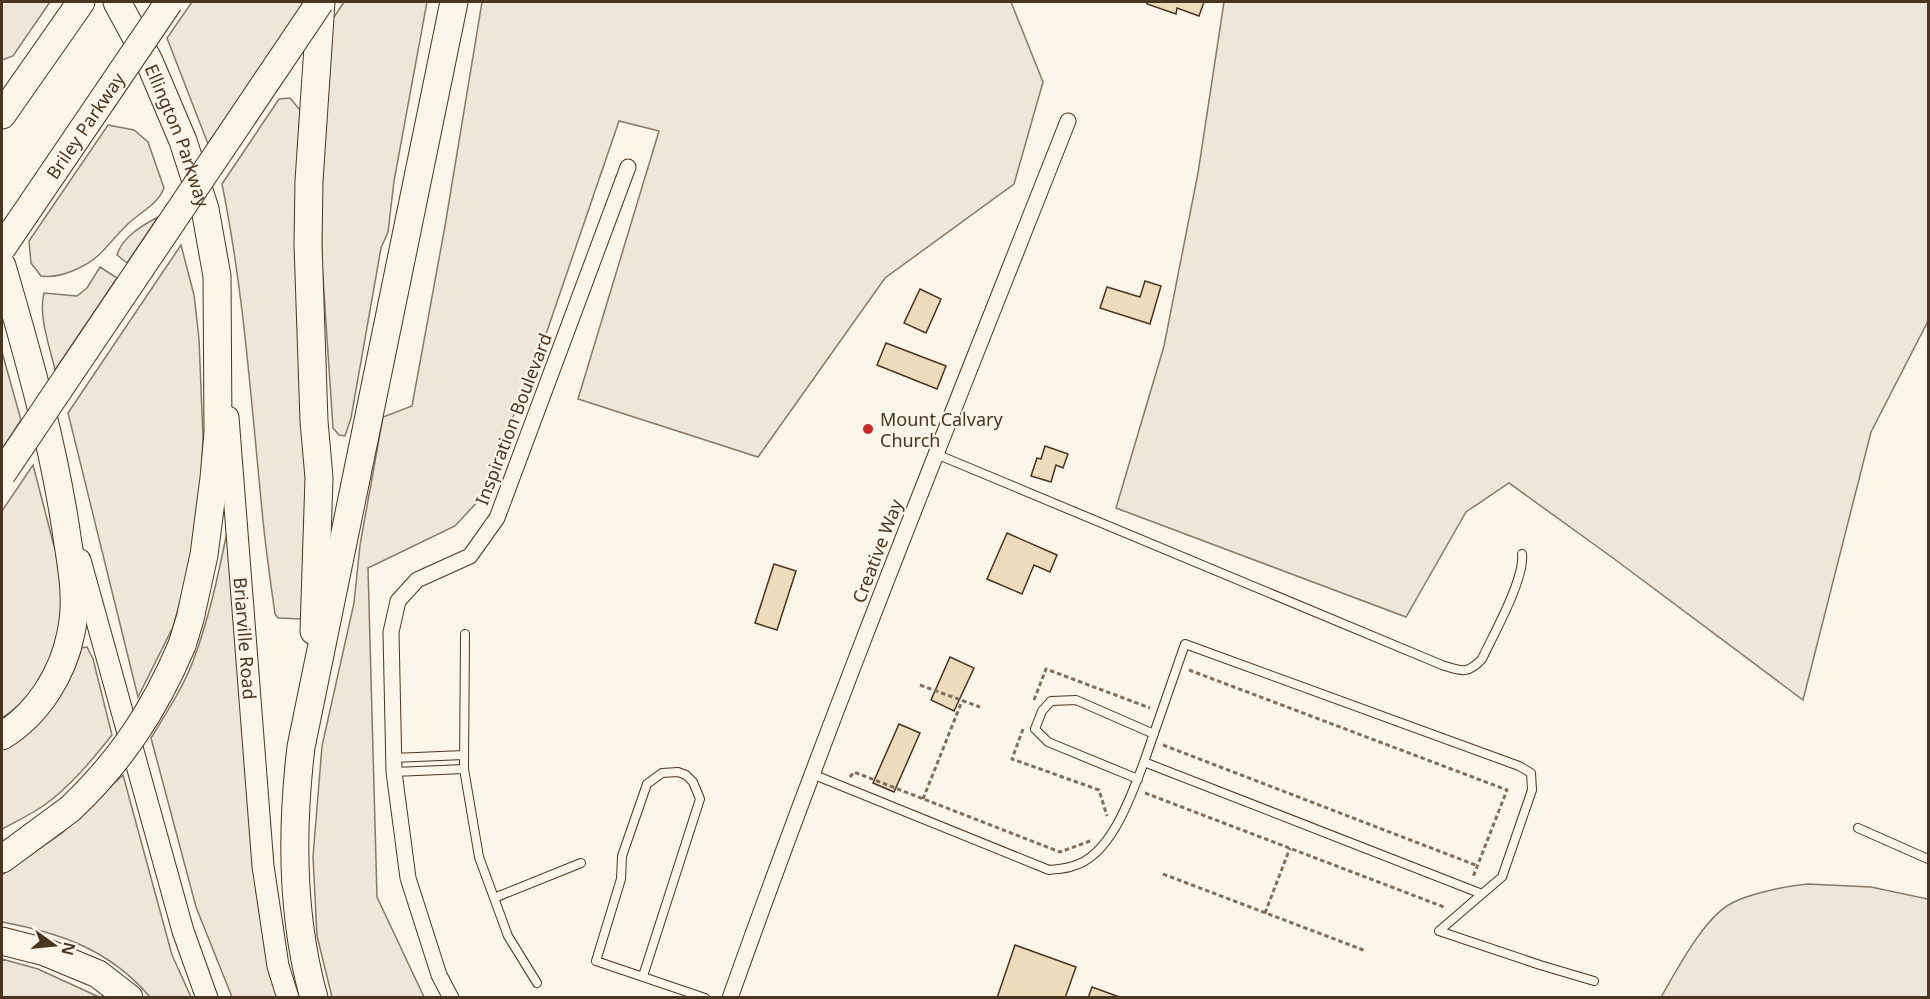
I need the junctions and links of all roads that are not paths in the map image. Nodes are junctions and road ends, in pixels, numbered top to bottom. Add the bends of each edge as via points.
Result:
1 (81, 2) edge
2 (117, 2) edge
3 (169, 2) edge
4 (321, 2) edge
5 (454, 2) edge
6 (2, 115) edge
7 (1068, 121) dead end
8 (628, 166) dead end
9 (2, 248) edge
10 (2, 266) edge
11 (217, 276) junction
12 (936, 454) junction
13 (2, 474) edge
14 (60, 490) junction
15 (1522, 554) dead end
16 (465, 634) dead end
17 (313, 698) junction
18 (1154, 734) junction
19 (2, 736) edge
20 (464, 755) junction
21 (1144, 762) junction
22 (394, 765) junction
23 (464, 769) junction
24 (812, 774) junction
25 (1138, 779) junction
26 (1858, 828) dead end
27 (2, 859) edge
28 (1929, 859) edge
29 (581, 862) dead end
30 (1482, 894) junction
31 (494, 898) junction
32 (2, 941) edge
33 (643, 976) junction
34 (1594, 981) dead end
35 (537, 983) dead end
36 (129, 998) edge
37 (207, 998) edge
38 (288, 998) edge
39 (314, 998) edge
40 (452, 998) edge
41 (705, 998) edge
42 (730, 998) edge

1 - 6 highway
2 - 11 highway, Ellington Parkway via 149,61 183,141 205,209
3 - 9 highway, Briley Parkway, bridge
4 - 13 highway, bridge
4 - 17 highway via 308,244 319,478
5 - 17 highway
7 - 12 street, Creative Way
8 - 22 street, Inspiration Boulevard via 497,518 470,556 417,580 398,601 391,632
10 - 14 highway
11 - 27 highway, Ellington Parkway, bridge via 218,433 214,478 204,555 182,645 138,730 93,787
11 - 38 main road, Briarville Road via 264,866 278,966
12 - 15 lane via 1460,670 1466,671 1482,659 1519,579
12 - 24 street, Creative Way
14 - 19 highway via 74,586 72,632 63,665 52,684 28,714
14 - 37 main road via 183,931
16 - 20 lane
17 - 39 highway via 301,747 294,832 299,934
18 - 21 lane
18 - 25 lane via 1076,700 1051,701 1035,729 1048,742
18 - 30 lane via 1185,644 1519,766 1531,773 1532,790 1502,877
20 - 22 lane
20 - 23 lane
21 - 25 lane
21 - 30 lane
22 - 23 lane
22 - 40 street, Inspiration Boulevard via 408,878 439,975
23 - 31 lane via 479,857
24 - 25 lane via 1049,870 1074,866 1095,855 1125,813
24 - 42 street, Creative Way
26 - 28 lane
29 - 31 lane
30 - 34 lane via 1439,931
31 - 35 lane via 508,936
32 - 36 highway via 45,952 98,974
33 - 33 lane via 596,961 621,879 622,856 647,784 662,773 678,772 693,782 700,799
33 - 41 lane

